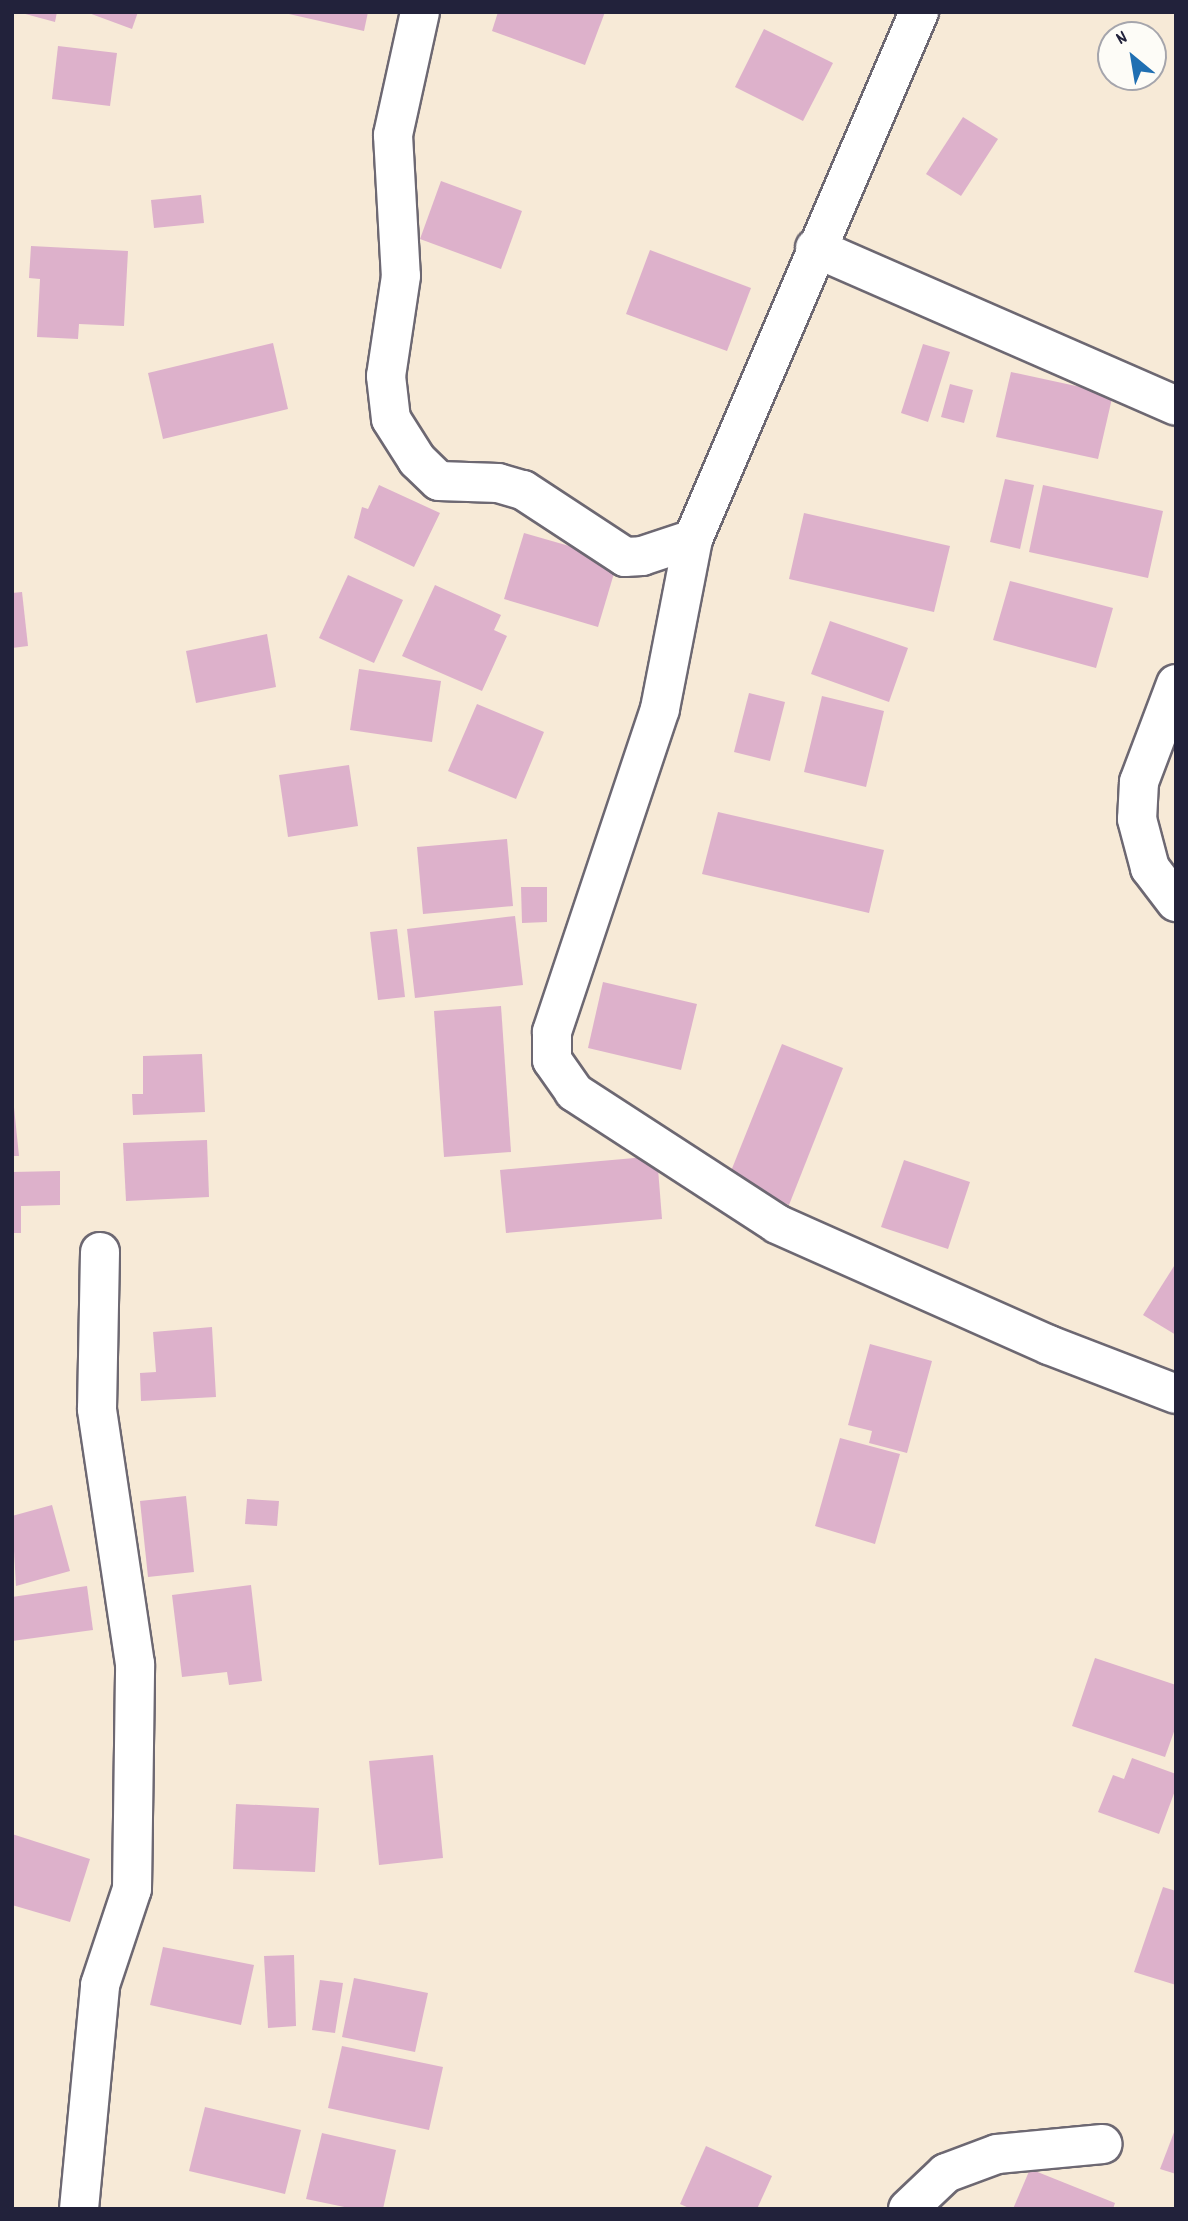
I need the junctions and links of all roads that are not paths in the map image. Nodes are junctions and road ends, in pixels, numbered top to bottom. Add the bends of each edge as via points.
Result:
1 (420, 12) edge
2 (919, 12) edge
3 (816, 248) junction
4 (1176, 406) edge
5 (694, 539) junction
6 (1176, 684) edge
7 (1176, 902) edge
8 (100, 1252) dead end
9 (1176, 1394) edge
10 (1103, 2144) dead end
11 (79, 2209) edge
12 (908, 2209) edge

1 - 5 street via 393,135 401,275 386,376 391,419 417,460 439,481 498,483 523,490 625,557
2 - 3 street
3 - 4 street
3 - 5 street
5 - 9 street via 660,709 552,1032 552,1060 574,1092 778,1224 1049,1345
6 - 7 street via 1139,782 1137,819 1150,868
8 - 11 street via 97,1409 135,1664 132,1889 100,1984
10 - 12 street via 998,2154 946,2173

